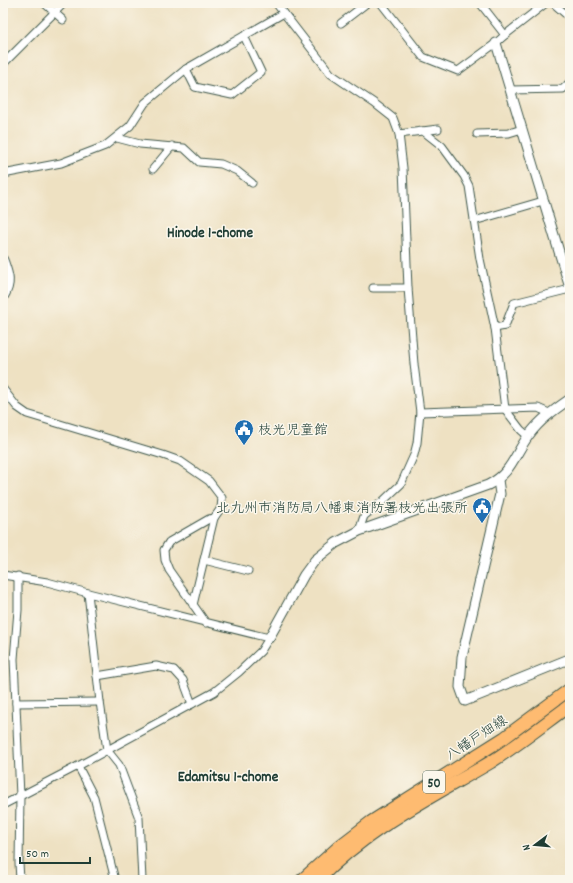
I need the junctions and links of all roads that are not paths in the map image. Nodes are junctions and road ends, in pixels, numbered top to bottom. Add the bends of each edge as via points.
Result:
1 (44, 3) edge
2 (64, 3) edge
3 (276, 3) edge
4 (367, 3) edge
5 (381, 3) edge
6 (480, 3) edge
7 (546, 3) edge
8 (553, 3) edge
9 (54, 12) junction
10 (284, 13) junction
11 (570, 18) edge
12 (63, 20) dead end
13 (341, 23) dead end
14 (505, 35) junction
15 (244, 36) junction
16 (496, 43) junction
17 (3, 64) edge
18 (186, 69) junction
19 (570, 82) edge
20 (510, 90) junction
21 (438, 129) dead end
22 (522, 129) junction
23 (423, 131) junction
24 (399, 134) junction
25 (477, 134) dead end
26 (117, 138) junction
27 (172, 146) junction
28 (154, 169) dead end
29 (3, 174) edge
30 (252, 182) dead end
31 (543, 201) junction
32 (474, 221) junction
33 (3, 260) edge
34 (373, 288) dead end
35 (408, 288) junction
36 (570, 289) edge
37 (3, 297) edge
38 (495, 328) junction
39 (3, 389) edge
40 (570, 399) edge
41 (505, 409) junction
42 (420, 412) junction
43 (549, 413) junction
44 (528, 436) junction
45 (498, 480) junction
46 (214, 518) junction
47 (359, 531) junction
48 (204, 560) junction
49 (248, 571) dead end
50 (3, 575) edge
51 (18, 576) junction
52 (88, 594) junction
53 (193, 605) junction
54 (206, 623) junction
55 (269, 638) junction
56 (570, 657) edge
57 (97, 676) junction
58 (570, 689) edge
59 (100, 702) junction
60 (16, 703) junction
61 (192, 704) junction
62 (570, 705) edge
63 (107, 750) junction
64 (78, 766) junction
65 (20, 796) junction
66 (3, 805) edge
67 (20, 880) edge
68 (115, 880) edge
69 (142, 880) edge
70 (302, 880) edge
71 (318, 880) edge

1 - 9 street
2 - 9 street
3 - 10 street
4 - 13 street
5 - 16 street via 423,57 458,71
6 - 14 street
7 - 14 street
8 - 11 street
9 - 12 street
9 - 17 street
10 - 15 street
10 - 24 street via 331,74 393,118
14 - 16 street
15 - 18 street
15 - 18 street via 261,72 232,95 195,87
16 - 20 street
18 - 26 street via 142,101 130,126
19 - 20 street via 563,89
20 - 22 street
21 - 23 street
22 - 25 street via 509,133
22 - 31 street
23 - 24 street
23 - 32 street via 442,146 464,176 469,186
24 - 35 street via 403,168
26 - 27 street via 140,144
26 - 29 street via 105,146 61,163
27 - 28 street
27 - 30 street via 184,148 199,162 222,164
31 - 32 street
31 - 36 street
32 - 38 street
33 - 37 street via 10,280
34 - 35 street
35 - 42 street
36 - 38 street via 514,303 505,326
38 - 41 street
39 - 46 street via 17,407 27,414 180,461 209,481 222,498 221,508
40 - 43 street
41 - 42 street
41 - 43 street via 538,408
41 - 44 street
42 - 47 street via 414,455 401,484 364,516
43 - 44 street
44 - 45 street via 507,471
45 - 47 street
45 - 56 street via 500,494 462,657 460,687 465,701
46 - 48 street
46 - 53 street via 169,542 164,550 169,570
47 - 55 street via 336,543 315,560
48 - 49 street
48 - 53 street
50 - 51 street
51 - 52 street
51 - 60 street via 14,659
52 - 54 street
52 - 57 street
53 - 54 street
54 - 55 street
55 - 61 street via 261,651 239,672 214,692
57 - 59 street
57 - 61 street via 156,666 174,670 183,680
58 - 70 main road, 八幡戸畑線 / 50 via 504,738 371,822
59 - 60 street
59 - 63 street
60 - 65 street
61 - 63 street
62 - 71 main road, 八幡戸畑線 / 50 via 492,760 369,837
63 - 64 street
63 - 69 street via 119,765 139,818
64 - 65 street
64 - 68 street via 94,797
65 - 66 street
65 - 67 street

